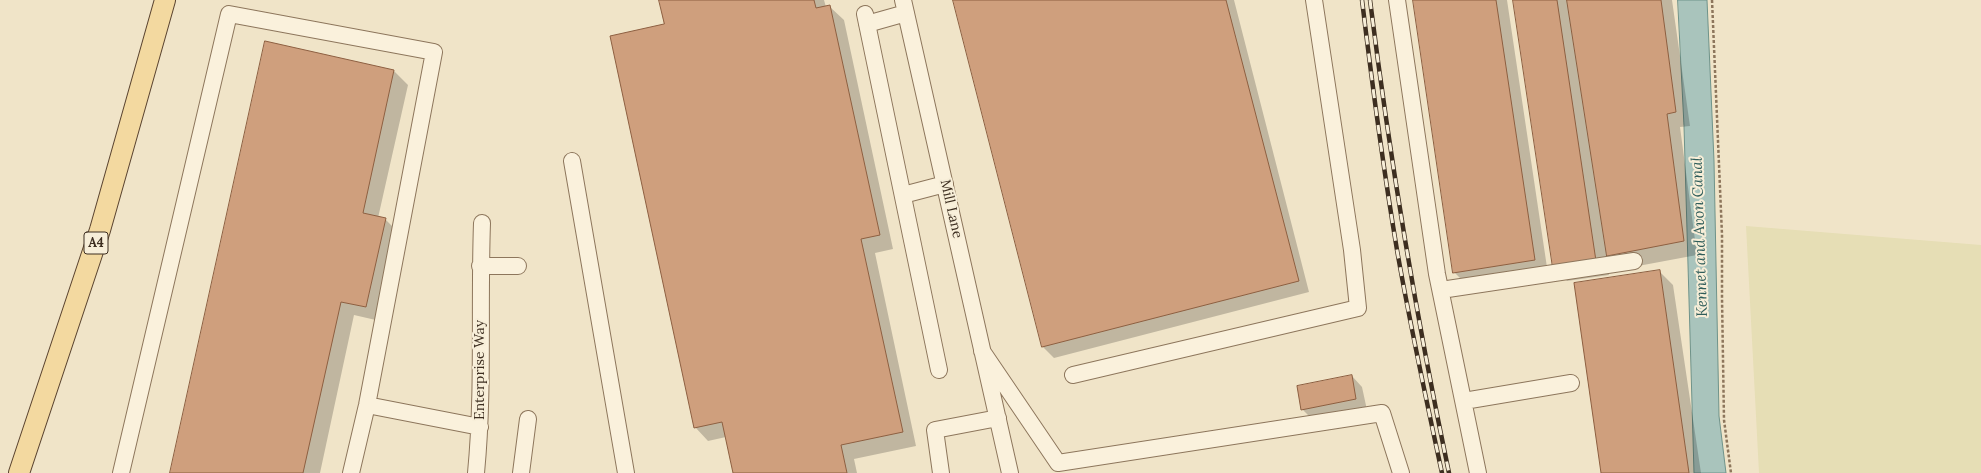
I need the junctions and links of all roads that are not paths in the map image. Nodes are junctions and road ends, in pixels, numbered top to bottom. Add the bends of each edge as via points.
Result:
1 (165, 0) edge
2 (1314, 0) edge
3 (1397, 0) edge
4 (905, 7) edge
5 (572, 161) dead end
6 (945, 184) junction
7 (903, 195) junction
8 (482, 223) dead end
9 (1634, 261) dead end
10 (480, 266) junction
11 (518, 266) dead end
12 (1441, 290) junction
13 (982, 351) junction
14 (939, 370) dead end
15 (1073, 375) dead end
16 (1571, 383) dead end
17 (1464, 401) junction
18 (367, 405) junction
19 (998, 418) junction
20 (528, 419) dead end
21 (480, 427) junction
22 (1060, 468) edge
23 (20, 473) edge
24 (121, 473) edge
25 (351, 473) edge
26 (476, 473) edge
27 (522, 473) edge
28 (626, 473) edge
29 (941, 473) edge
30 (1010, 473) edge
31 (1401, 473) edge
32 (1478, 473) edge

1 - 23 main road, A4 via 100,230
2 - 15 street via 1352,250 1358,308
3 - 12 street
4 - 6 street, Mill Lane
4 - 7 street via 866,19
5 - 28 street
6 - 7 street
6 - 13 street, Mill Lane
7 - 14 street
8 - 10 street, Enterprise Way
9 - 12 street
10 - 11 street
10 - 21 street, Enterprise Way
12 - 17 street
13 - 19 street, Mill Lane
13 - 22 street
16 - 17 street
17 - 32 street
18 - 21 street
18 - 24 street via 434,52 229,14
18 - 25 street
19 - 29 street via 935,430
19 - 30 street, Mill Lane
20 - 27 street
21 - 26 street, Enterprise Way
22 - 31 street via 1382,413

